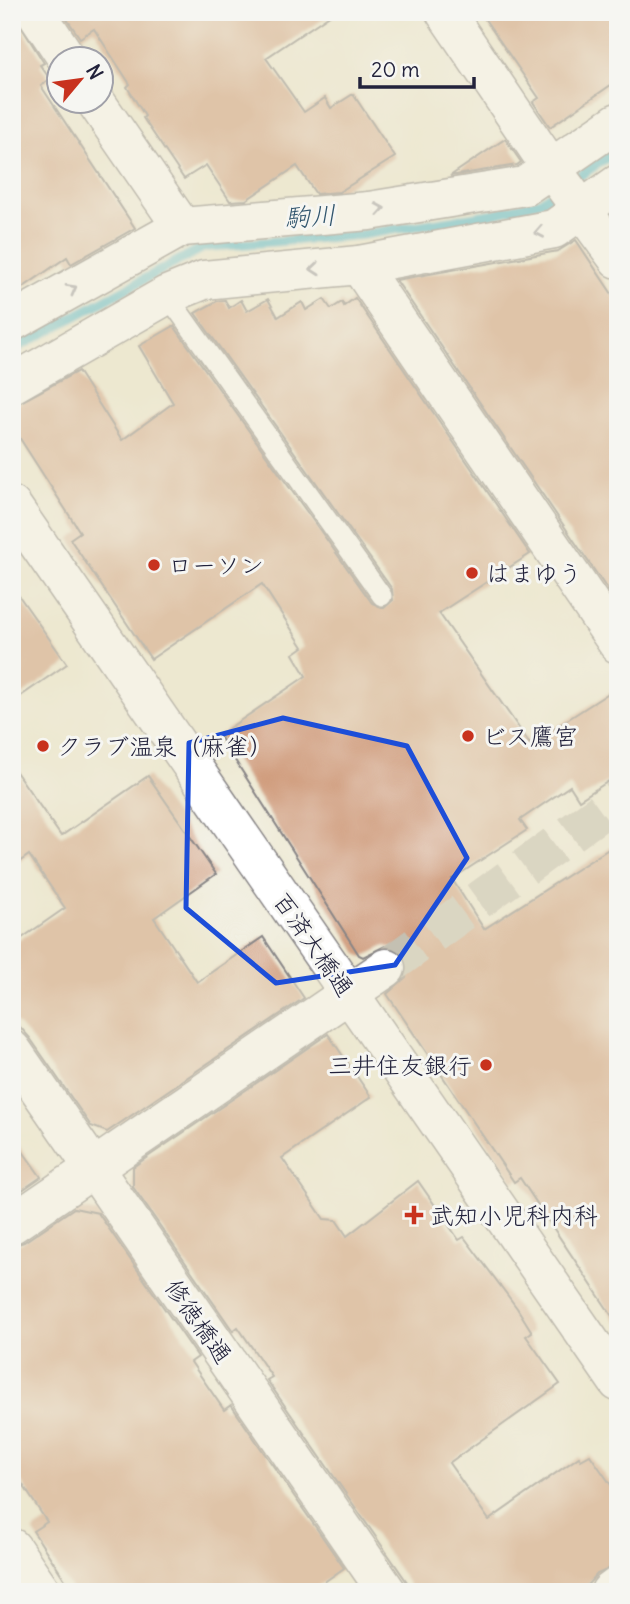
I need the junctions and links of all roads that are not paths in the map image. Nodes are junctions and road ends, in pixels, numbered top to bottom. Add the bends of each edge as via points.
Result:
1 (36, 12) edge
2 (445, 12) edge
3 (59, 46) edge
4 (105, 116) edge
5 (618, 122) edge
6 (552, 169) junction
7 (618, 184) edge
8 (580, 205) junction
9 (181, 228) junction
10 (618, 259) edge
11 (359, 265) junction
12 (167, 295) junction
13 (12, 323) edge
14 (12, 384) edge
15 (12, 506) edge
16 (382, 596) dead end
17 (618, 644) edge
18 (386, 968) tunnel mouth
19 (349, 994) junction
20 (12, 1050) edge
21 (93, 1168) junction
22 (12, 1224) edge
23 (618, 1382) edge
24 (12, 1548) edge
25 (618, 1586) edge
26 (42, 1592) edge
27 (387, 1592) edge
28 (610, 1592) edge

1 - 3 street
2 - 6 street
4 - 9 street
5 - 6 street
6 - 8 street
9 -> 6 street via 369,211 525,186
7 - 8 street
8 - 10 street
8 -> 11 street via 554,229
13 -> 9 street
11 -> 12 street via 204,280
11 - 17 street
12 - 14 street
12 - 16 lane
15 - 19 street, 百済大橋通
18 - 19 street
19 - 21 street
19 - 23 street, 百済大橋通
20 - 21 street, 修徳橋通
21 - 22 street
21 - 27 street, 修徳橋通
24 - 26 street
25 - 28 street

